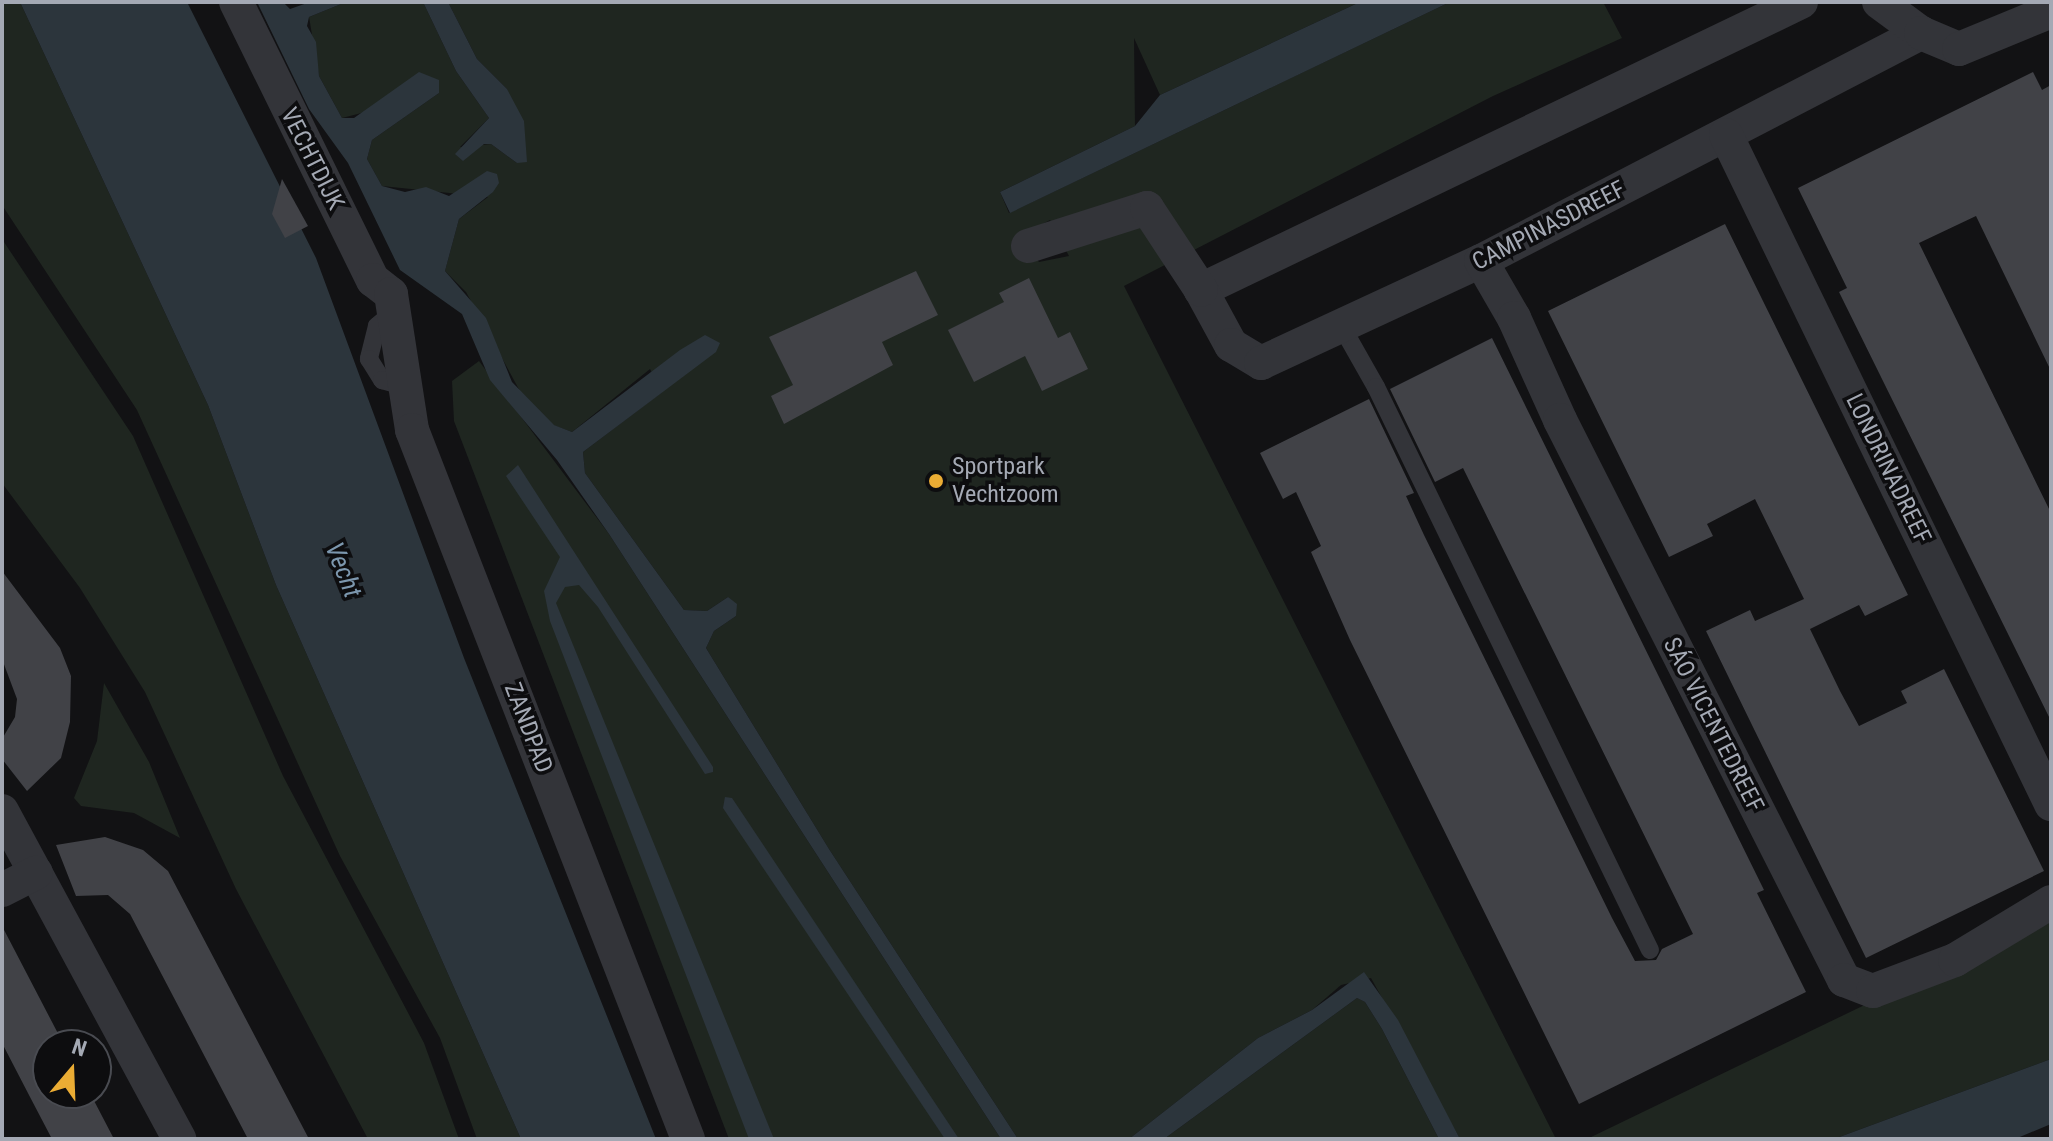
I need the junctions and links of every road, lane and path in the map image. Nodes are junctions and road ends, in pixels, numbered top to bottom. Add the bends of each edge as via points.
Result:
1 (236, 2) edge
2 (1801, 2) edge
3 (1879, 2) edge
4 (2051, 11) edge
5 (1921, 33) junction
6 (1726, 135) junction
7 (1028, 246) dead end
8 (1481, 261) junction
9 (1201, 290) junction
10 (396, 310) joint
11 (1342, 327) junction
12 (2051, 804) edge
13 (2, 811) edge
14 (36, 873) junction
15 (2, 890) edge
16 (2051, 902) edge
17 (1650, 950) dead end
18 (179, 1139) edge
19 (688, 1139) edge

1 - 10 street, VECHTDIJK via 373,280 391,294
2 - 9 street
3 - 5 street
4 - 5 street via 1959,49
5 - 6 street, CAMPINASDREEF
6 - 8 street, CAMPINASDREEF
6 - 12 street, LONDRINADREEF
7 - 9 street, CAMPINASDREEF via 1147,208
8 - 11 street, CAMPINASDREEF
8 - 16 street, SÁO VICENTEDREEF via 1844,980 1873,991 1955,960
9 - 11 street, CAMPINASDREEF via 1231,345 1261,363
10 - 19 street, ZANDPAD via 412,430
11 - 17 lane
13 - 14 street
14 - 15 street
14 - 18 street

